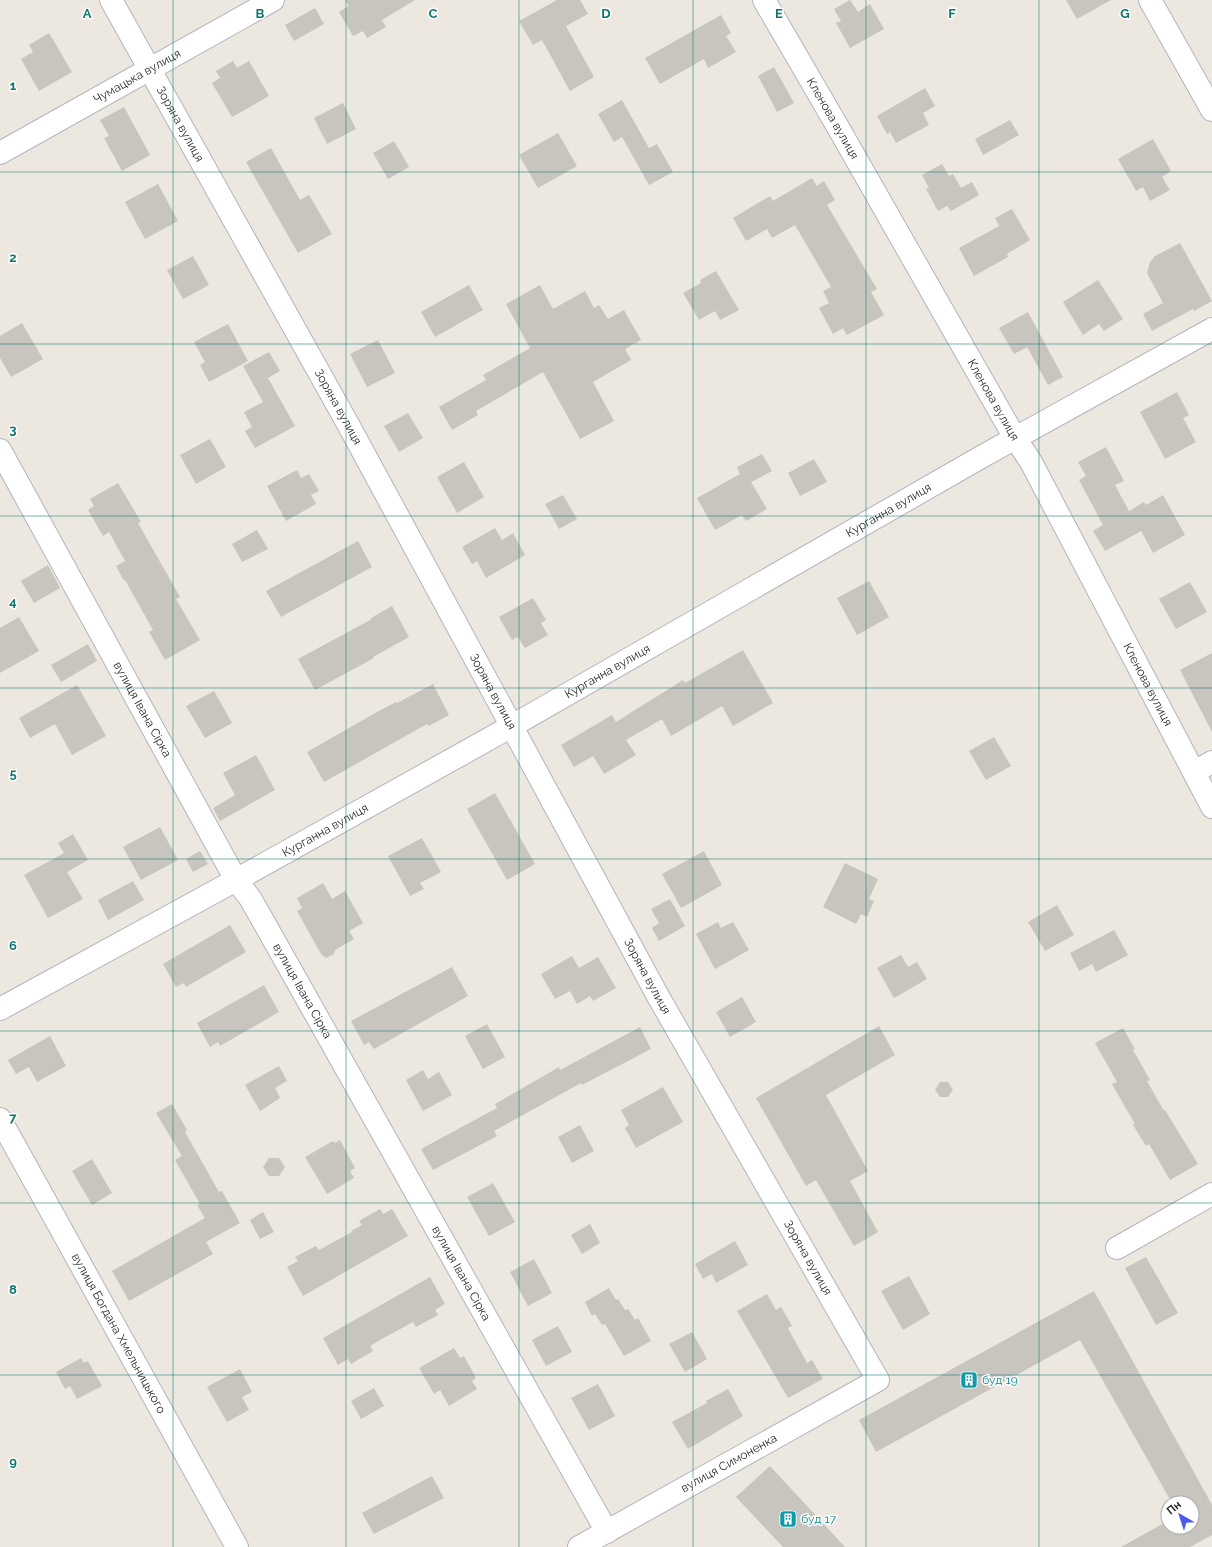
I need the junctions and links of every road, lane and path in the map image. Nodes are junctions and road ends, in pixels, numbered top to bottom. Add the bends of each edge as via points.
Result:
1 (111, 0) edge
2 (273, 0) edge
3 (764, 0) edge
4 (1150, 0) edge
5 (149, 69) junction
6 (1212, 110) edge
7 (0, 153) edge
8 (1212, 329) edge
9 (1015, 438) junction
10 (0, 450) edge
11 (512, 726) junction
12 (1203, 766) edge
13 (1212, 807) edge
14 (236, 880) junction
15 (0, 1009) edge
16 (0, 1119) edge
17 (1212, 1194) edge
18 (1117, 1248) dead end
19 (878, 1380) joint
20 (607, 1532) junction
21 (237, 1547) edge
22 (579, 1547) edge

1 - 5 street, Зоряна вулиця
2 - 5 street, Чумацька вулиця
3 - 9 street, Кленова вулиця
4 - 6 street
5 - 7 street, Чумацька вулиця
5 - 11 street, Зоряна вулиця via 349,426
8 - 9 street, Курганна вулиця
9 - 11 street, Курганна вулиця
9 - 12 street, Кленова вулиця
10 - 14 street, вулиця Івана Сірка
11 - 14 street, Курганна вулиця
11 - 19 street, Зоряна вулиця via 659,998
12 - 13 street, Кленова вулиця
14 - 15 street, Курганна вулиця
14 - 20 street, вулиця Івана Сірка via 262,919
16 - 21 street, вулиця Богдана Хмельницького
17 - 18 street
19 - 20 street, вулиця Симоненка
20 - 22 street, вулиця Симоненка

